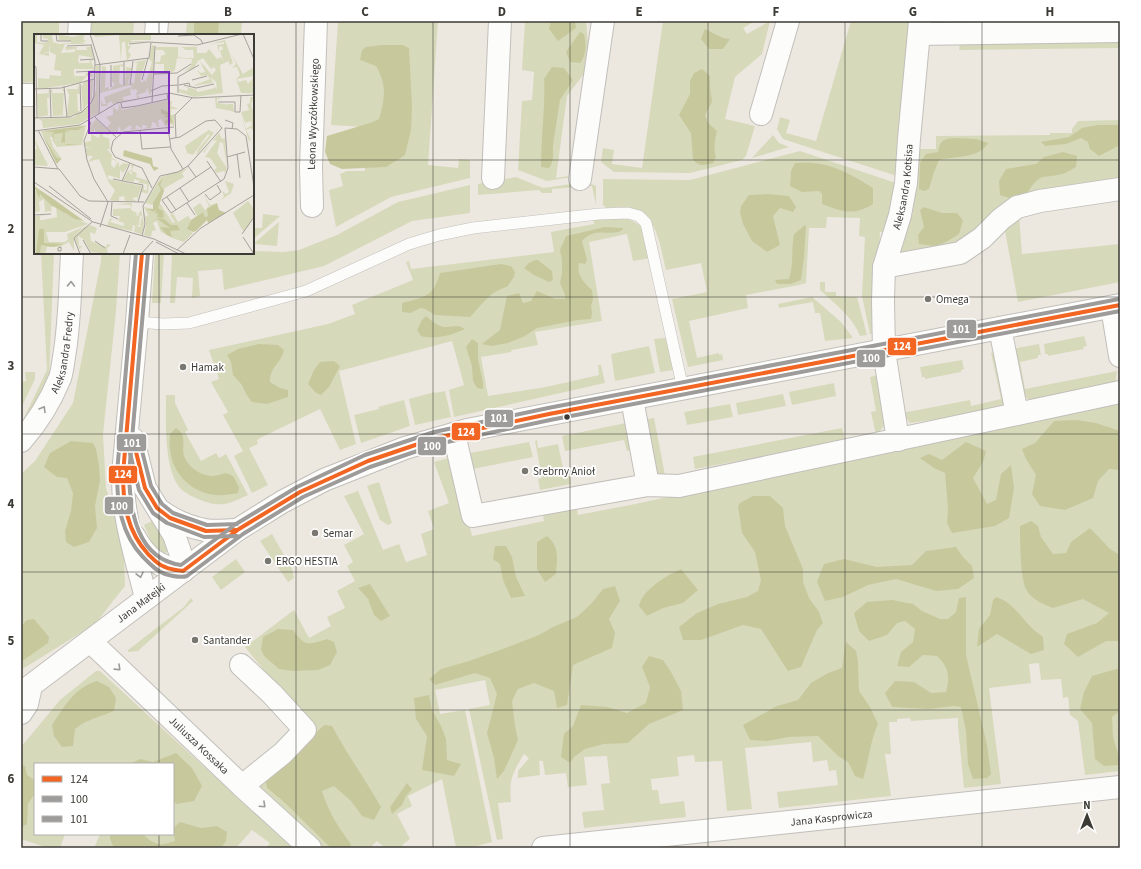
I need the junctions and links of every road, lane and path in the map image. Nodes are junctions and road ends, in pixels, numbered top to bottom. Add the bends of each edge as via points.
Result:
1 (80, 21) edge
2 (157, 21) edge
3 (316, 21) edge
4 (500, 21) edge
5 (602, 21) edge
6 (788, 21) edge
7 (919, 28) edge
8 (1120, 31) edge
9 (79, 34) edge
10 (156, 34) edge
11 (21, 95) edge
12 (34, 95) edge
13 (761, 114) dead end
14 (493, 178) dead end
15 (580, 179) dead end
16 (1120, 189) edge
17 (312, 206) dead end
18 (72, 254) edge
19 (142, 254) edge
20 (884, 267) junction
21 (1116, 306) edge
22 (138, 322) junction
23 (1000, 328) junction
24 (884, 351) junction
25 (1120, 356) edge
26 (683, 389) junction
27 (1120, 392) edge
28 (632, 399) junction
29 (1017, 414) junction
30 (129, 420) junction
31 (454, 434) junction
32 (898, 440) junction
33 (21, 441) edge
34 (648, 485) junction
35 (157, 508) junction
36 (128, 524) junction
37 (237, 530) junction
38 (183, 571) junction
39 (146, 598) junction
40 (90, 641) junction
41 (241, 665) dead end
42 (26, 690) edge
43 (21, 713) edge
44 (242, 786) junction
45 (1120, 787) edge
46 (728, 839) edge
47 (310, 848) edge
48 (543, 848) edge

1 - 9 street
2 - 10 street
3 - 17 street, Leona Wyczółkowskiego
4 - 14 street
5 - 15 street
6 - 13 street
7 - 8 street
7 - 20 street, Aleksandra Kotsisa via 906,183 900,215
11 - 12 street
16 - 20 street via 1017,207 982,238 960,253
33 -> 18 street, Aleksandra Fredry via 39,416 60,377 70,305
19 - 22 street
20 - 24 street, Aleksandra Kotsisa
21 - 23 street, Jana Matejki
21 - 25 street
22 - 26 lane via 189,323 306,291 409,244 439,235 473,228 628,213 639,216 646,223
22 - 30 street
23 - 24 street, Jana Matejki
23 - 29 street
24 - 26 street, Jana Matejki
24 - 32 street, Aleksandra Kotsisa
26 - 28 street, Jana Matejki
27 - 29 street
28 - 31 street, Jana Matejki
28 - 34 street
29 - 32 street
30 - 35 street via 145,488
30 - 36 street via 123,487
31 - 34 street via 473,516
31 - 37 street, Jana Matejki via 405,448 324,480
32 - 34 street via 678,486
35 - 37 street via 170,518 190,526 206,530
35 - 38 street via 174,535
36 - 38 street via 141,548 157,563
36 -> 39 street
37 - 38 street, Jana Matejki
38 - 39 street, Jana Matejki
39 - 40 street, Jana Matejki
40 - 42 street, Jana Matejki
40 -> 44 street, Juliusza Kossaka
41 - 44 street via 305,730 283,753
42 - 43 street via 27,704
44 -> 47 street, Juliusza Kossaka
45 - 46 street, Jana Kasprowicza
46 - 48 street, Jana Kasprowicza

